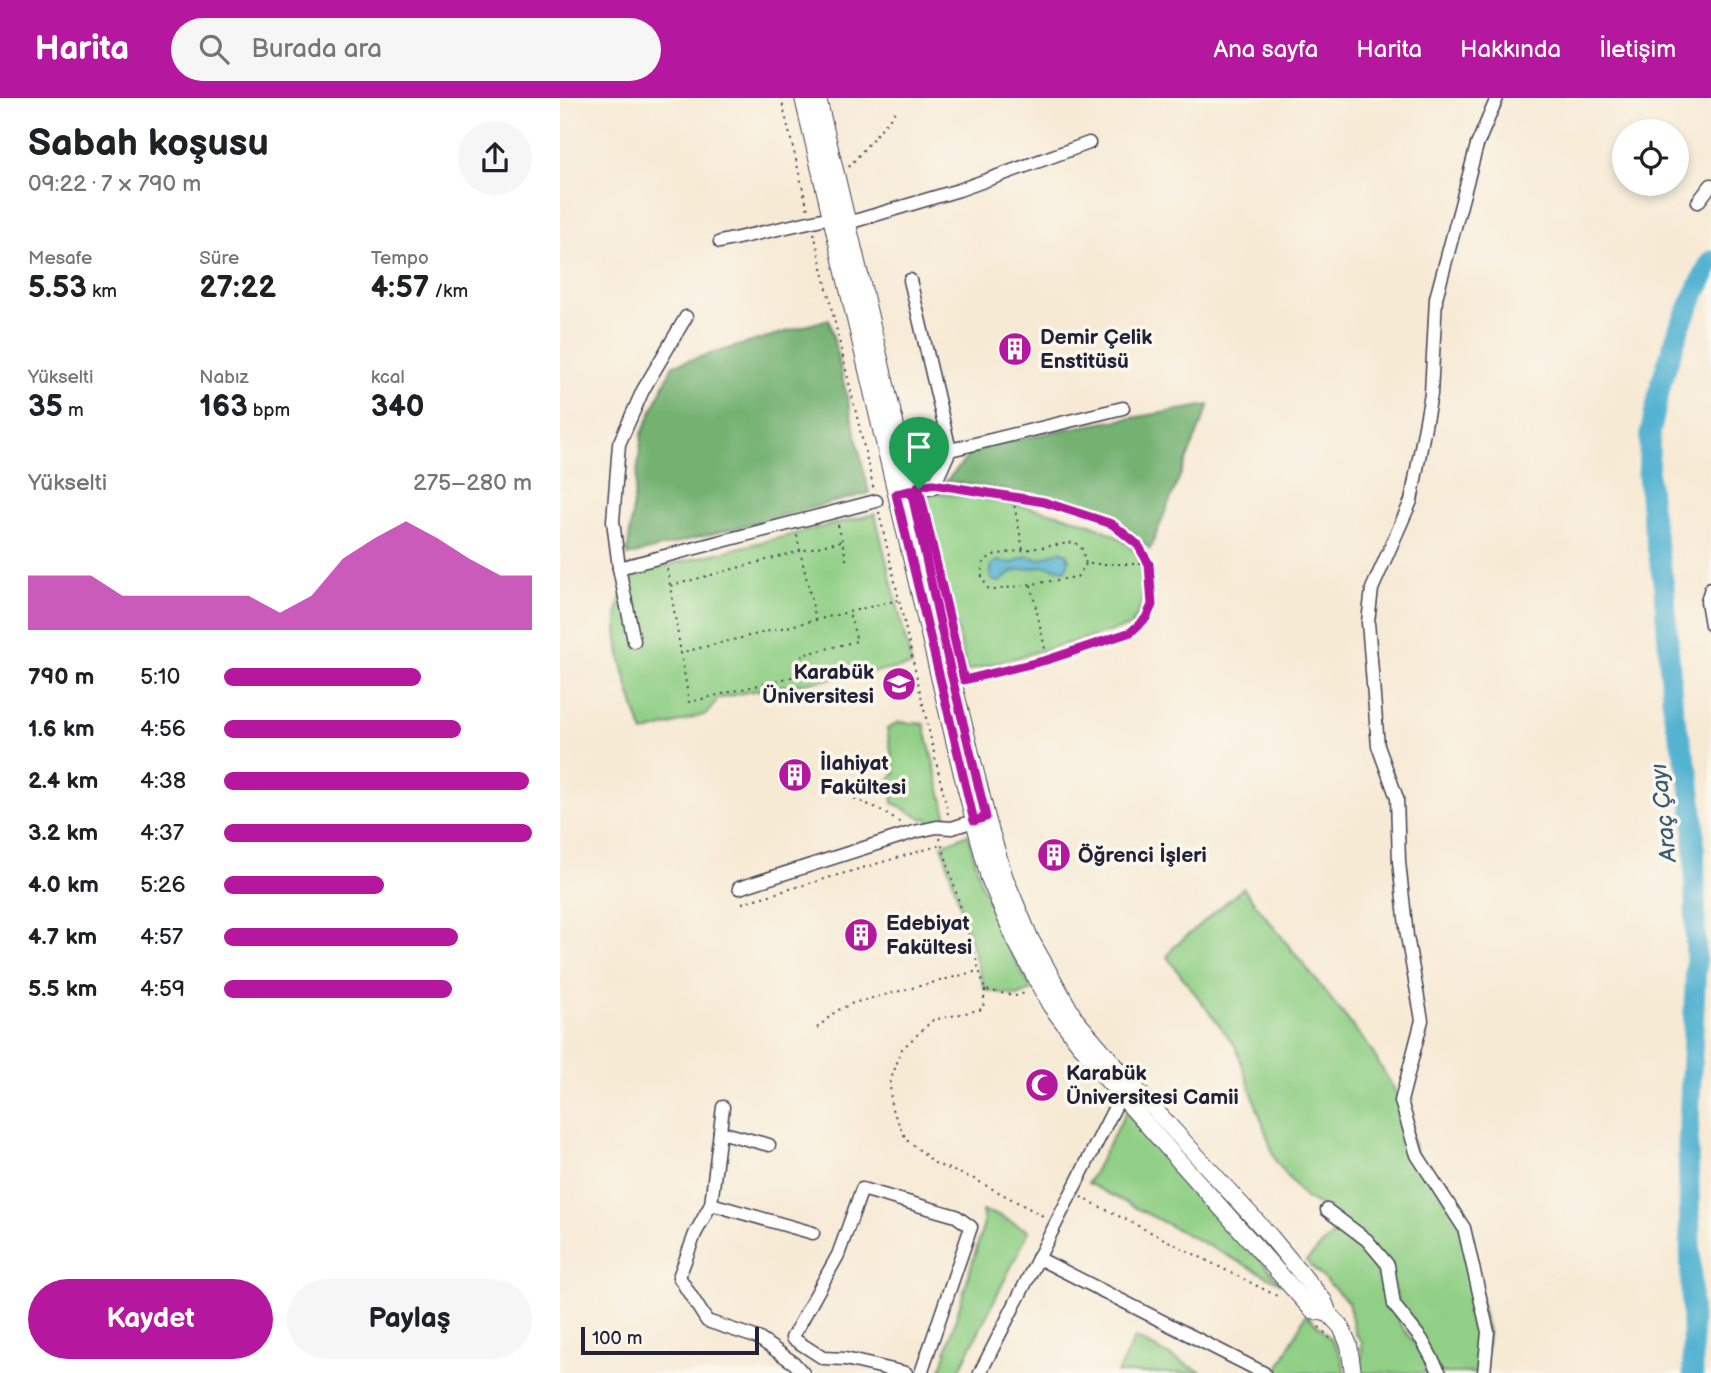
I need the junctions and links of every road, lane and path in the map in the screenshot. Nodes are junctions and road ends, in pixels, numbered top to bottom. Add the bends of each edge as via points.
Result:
1 (781, 98) edge
2 (803, 98) edge
3 (818, 98) edge
4 (1497, 98) edge
5 (895, 112) dead end
6 (1088, 143) dead end
7 (845, 172) dead end
8 (1711, 185) edge
9 (1699, 202) dead end
10 (831, 217) junction
11 (811, 221) junction
12 (848, 223) junction
13 (720, 242) dead end
14 (910, 279) dead end
15 (686, 317) dead end
16 (1123, 408) dead end
17 (950, 450) junction
18 (936, 485) junction
19 (903, 492) junction
20 (1013, 497) junction
21 (876, 500) junction
22 (835, 511) junction
23 (793, 522) junction
24 (842, 541) junction
25 (1023, 550) junction
26 (800, 551) junction
27 (665, 555) junction
28 (848, 563) dead end
29 (1086, 564) junction
30 (1149, 564) junction
31 (619, 568) junction
32 (1031, 584) junction
33 (670, 586) junction
34 (1711, 588) edge
35 (899, 600) junction
36 (849, 612) junction
37 (816, 620) junction
38 (1711, 625) edge
39 (634, 641) dead end
40 (680, 653) junction
41 (1047, 660) junction
42 (963, 676) dead end
43 (835, 790) dead end
44 (980, 819) junction
45 (937, 827) junction
46 (952, 828) junction
47 (914, 832) junction
48 (942, 845) junction
49 (739, 888) dead end
50 (742, 903) dead end
51 (979, 971) junction
52 (985, 990) junction
53 (1032, 990) dead end
54 (817, 1028) dead end
55 (1121, 1095) junction
56 (723, 1107) dead end
57 (720, 1132) junction
58 (769, 1144) dead end
59 (1071, 1192) junction
60 (711, 1204) junction
61 (1327, 1210) dead end
62 (1055, 1223) junction
63 (813, 1233) dead end
64 (1038, 1258) junction
65 (1279, 1297) dead end
66 (1323, 1319) junction
67 (1336, 1343) dead end
68 (803, 1373) edge
69 (906, 1373) edge
70 (921, 1373) edge
71 (980, 1373) edge
72 (1264, 1373) edge
73 (1353, 1373) edge
74 (1440, 1373) edge
75 (1484, 1373) edge

1 - 11 path
2 - 10 main road
3 - 12 main road
4 - 75 street via 1477,145 1436,298 1431,394 1411,501 1372,589 1368,622 1378,746 1397,798 1400,874 1422,1020 1401,1101 1416,1154 1464,1228 1488,1332
5 - 7 path
6 - 12 street via 959,190
8 - 9 street
10 - 11 street
10 - 19 main road
11 - 13 street
11 - 21 path
12 - 19 main road
14 - 17 street
15 - 31 street via 643,390 619,444 613,521
16 - 17 street
17 - 18 street
18 - 19 street
18 - 20 path
19 - 44 main road via 950,669
20 - 25 path
20 - 30 path via 1112,524 1138,545
21 - 22 street
21 - 35 path
22 - 23 street
22 - 24 path
23 - 26 path
23 - 27 street
24 - 26 path
24 - 28 path
25 - 29 path via 1075,542
25 - 32 path via 993,555 984,561 981,574 987,588 994,590
26 - 33 path
26 - 37 path
27 - 31 street
27 - 33 path
29 - 30 path
29 - 32 path via 1077,577
30 - 41 path via 1152,605 1146,618 1131,632
31 - 39 street
32 - 41 path
33 - 40 path
34 - 38 street via 1707,601
35 - 36 path
35 - 46 path
36 - 37 path
36 - 40 path via 857,641 802,655 808,673 689,702
37 - 40 path
41 - 42 path via 964,680
43 - 47 path via 879,809
44 - 46 street
44 - 55 main road via 989,878 1021,951 1050,1005
44 - 66 main road via 1031,940 1075,1019 1324,1301
45 - 46 street
45 - 47 street
45 - 48 path
47 - 49 street
48 - 50 path
48 - 51 path
51 - 52 path
51 - 54 path via 853,1003
52 - 53 path via 1017,996
52 - 62 path via 983,1009 933,1020 902,1049 890,1082 891,1107 906,1139 936,1164 997,1190
55 - 59 street
55 - 66 main road
56 - 57 street
57 - 58 street
57 - 60 street
59 - 62 street
59 - 65 path
60 - 63 street
60 - 68 street via 679,1277 707,1321 758,1338
61 - 74 street via 1367,1240 1388,1265 1394,1305 1422,1340
62 - 64 street
64 - 71 street
64 - 72 street
66 - 67 path
66 - 73 main road via 1341,1327
69 - 70 street via 823,1358 792,1338 838,1255 862,1189 956,1216 971,1227

